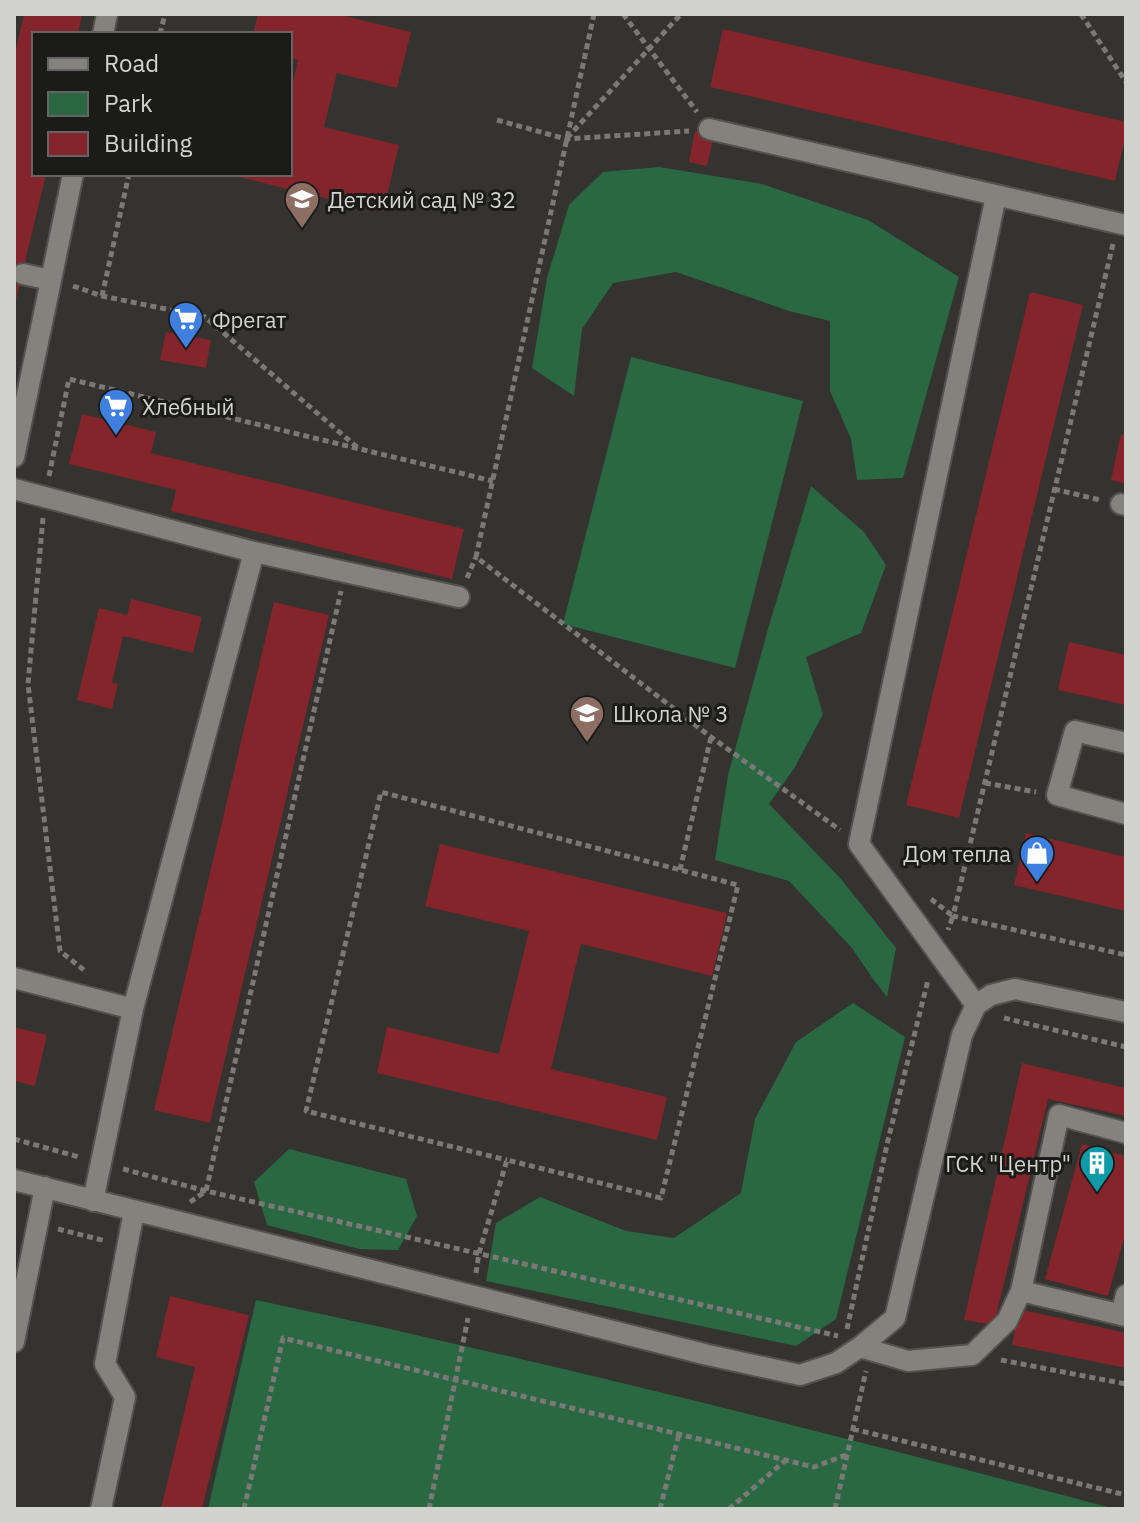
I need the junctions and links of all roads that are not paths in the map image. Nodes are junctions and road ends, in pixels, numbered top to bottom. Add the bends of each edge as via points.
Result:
1 (709, 129) road end
2 (73, 176) edge
3 (996, 196) junction
4 (1122, 224) edge
5 (23, 274) dead end
6 (51, 280) junction
7 (14, 457) edge
8 (14, 489) edge
9 (254, 552) junction
10 (459, 597) dead end
11 (1126, 743) edge
12 (1126, 814) edge
13 (14, 978) edge
14 (976, 1005) junction
15 (133, 1009) junction
16 (1126, 1012) edge
17 (1126, 1133) edge
18 (14, 1180) edge
19 (45, 1187) junction
20 (93, 1201) junction
21 (134, 1211) junction
22 (1021, 1291) junction
23 (1124, 1308) edge
24 (14, 1342) edge
25 (860, 1347) junction
26 (101, 1509) edge

1 - 3 street
2 - 6 street
3 - 4 street
3 - 14 street via 859,844
5 - 6 street
6 - 7 street
8 - 9 street
9 - 10 street
9 - 15 street
11 - 12 street via 1075,731 1057,795
13 - 15 street
14 - 16 street via 1015,989
14 - 25 street via 962,1035 895,1318
15 - 20 street
17 - 22 street via 1059,1115
18 - 19 street
19 - 20 street
19 - 24 street
20 - 21 street
21 - 25 street via 800,1375 836,1363
21 - 26 street via 105,1364 125,1397
22 - 23 street
22 - 25 street via 1007,1321 972,1355 908,1361

